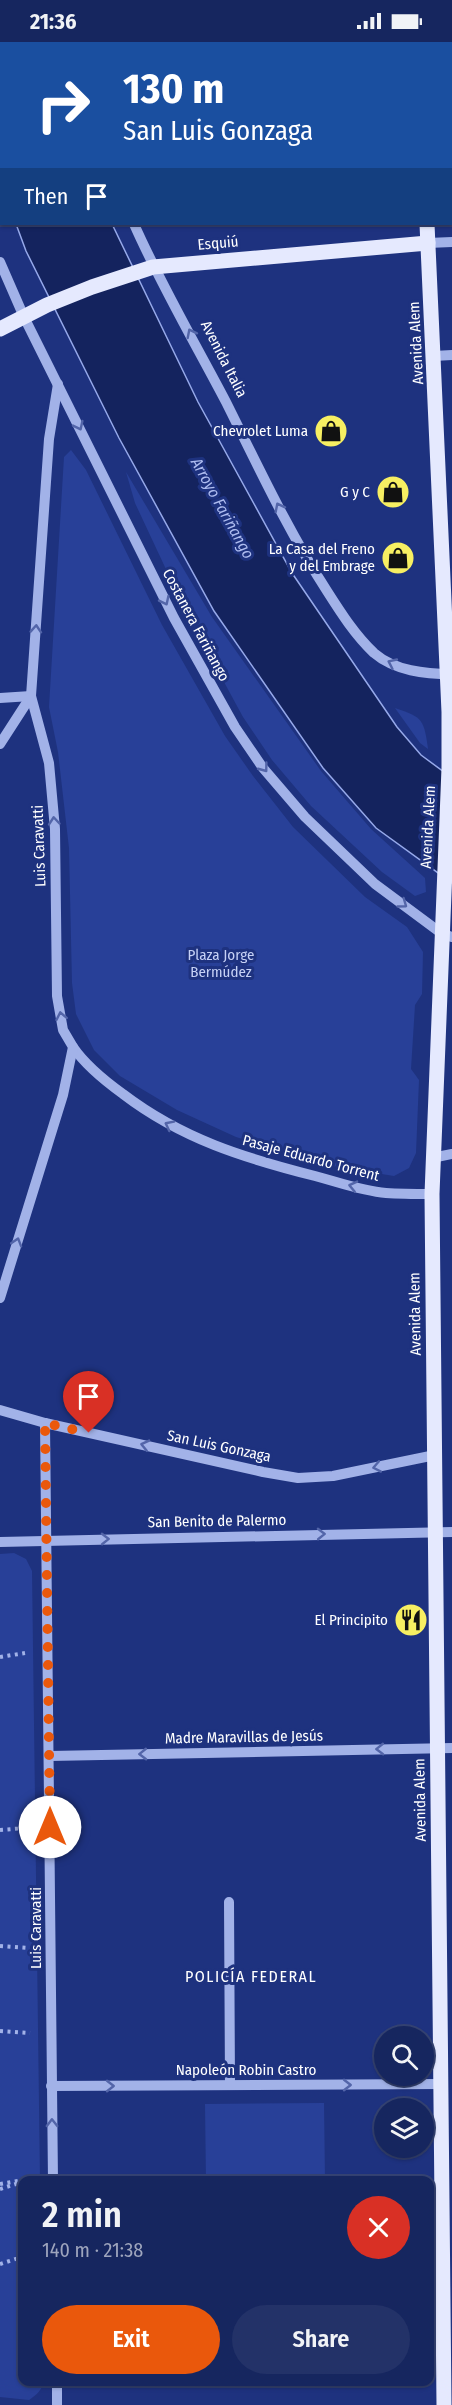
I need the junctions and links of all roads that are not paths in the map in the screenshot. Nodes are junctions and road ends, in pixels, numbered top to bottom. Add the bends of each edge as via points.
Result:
1 (134, 225) edge
2 (427, 225) edge
3 (452, 242) edge
4 (428, 243) junction
5 (0, 262) edge
6 (153, 267) junction
7 (24, 317) junction
8 (0, 329) edge
9 (452, 355) edge
10 (434, 356) junction
11 (58, 384) junction
12 (448, 582) edge
13 (451, 675) edge
14 (31, 696) junction
15 (0, 698) edge
16 (0, 744) edge
17 (450, 766) edge
18 (447, 935) edge
19 (73, 1047) junction
20 (452, 1154) edge
21 (432, 1158) junction
22 (432, 1194) junction
23 (0, 1298) edge
24 (0, 1410) edge
25 (45, 1423) junction
26 (435, 1455) junction
27 (435, 1532) junction
28 (452, 1532) edge
29 (46, 1540) junction
30 (0, 1542) edge
31 (445, 1748) edge
32 (50, 1756) junction
33 (229, 1902) dead end
34 (441, 2084) junction
35 (231, 2085) junction
36 (51, 2086) junction
37 (53, 2176) edge
38 (448, 2331) edge
39 (57, 2386) edge
40 (57, 2405) edge
41 (444, 2405) edge

1 - 6 street, Avenida Italia
2 - 4 main road, Avenida Alem
3 - 4 street, Esquiú
4 - 6 main road, Esquiú
4 - 10 main road, Avenida Alem
5 - 7 street, Costanera Fariñango
6 - 7 main road, Esquiú via 92,287
13 -> 6 street, Avenida Italia via 408,670 388,663 348,624 302,552
7 - 8 main road, Esquiú
7 - 11 street, Costanera Fariñango
9 - 10 street
10 - 12 main road, Avenida Alem
14 -> 11 street, Luis Caravatti via 49,440
11 -> 18 street, Costanera Fariñango via 174,618 263,768 304,818 375,884
12 - 13 main road, Avenida Alem
13 - 17 main road, Avenida Alem
14 - 15 street
14 - 16 street
19 -> 14 street, Luis Caravatti via 63,1030 57,996 55,829 49,764
17 - 18 main road, Avenida Alem via 443,897
18 - 21 main road, Avenida Alem
22 -> 19 street, Pasaje Eduardo Torrent via 385,1193 251,1160 197,1139 152,1116 111,1086
23 -> 19 street via 63,1095
20 - 21 street
21 - 22 main road, Avenida Alem
22 - 26 main road, Avenida Alem
24 - 25 street, San Luis Gonzaga
26 -> 25 street, San Luis Gonzaga via 333,1476 298,1478
25 - 29 street, Luis Caravatti
26 - 27 main road, Avenida Alem
27 - 28 street, San Benito de Palermo
29 -> 27 street, San Benito de Palermo
27 - 31 main road, Avenida Alem
29 - 30 street, San Benito de Palermo
29 - 32 street, Luis Caravatti
31 -> 32 street, Madre Maravillas de Jesús
31 - 34 main road, Avenida Alem
32 - 36 street, Luis Caravatti
33 - 35 street
35 -> 34 street, Napoleón Robin Castro
34 - 38 main road, Avenida Alem
36 -> 35 street, Napoleón Robin Castro
37 -> 36 street, Luis Caravatti
38 - 41 main road, Avenida Alem
39 - 40 street

